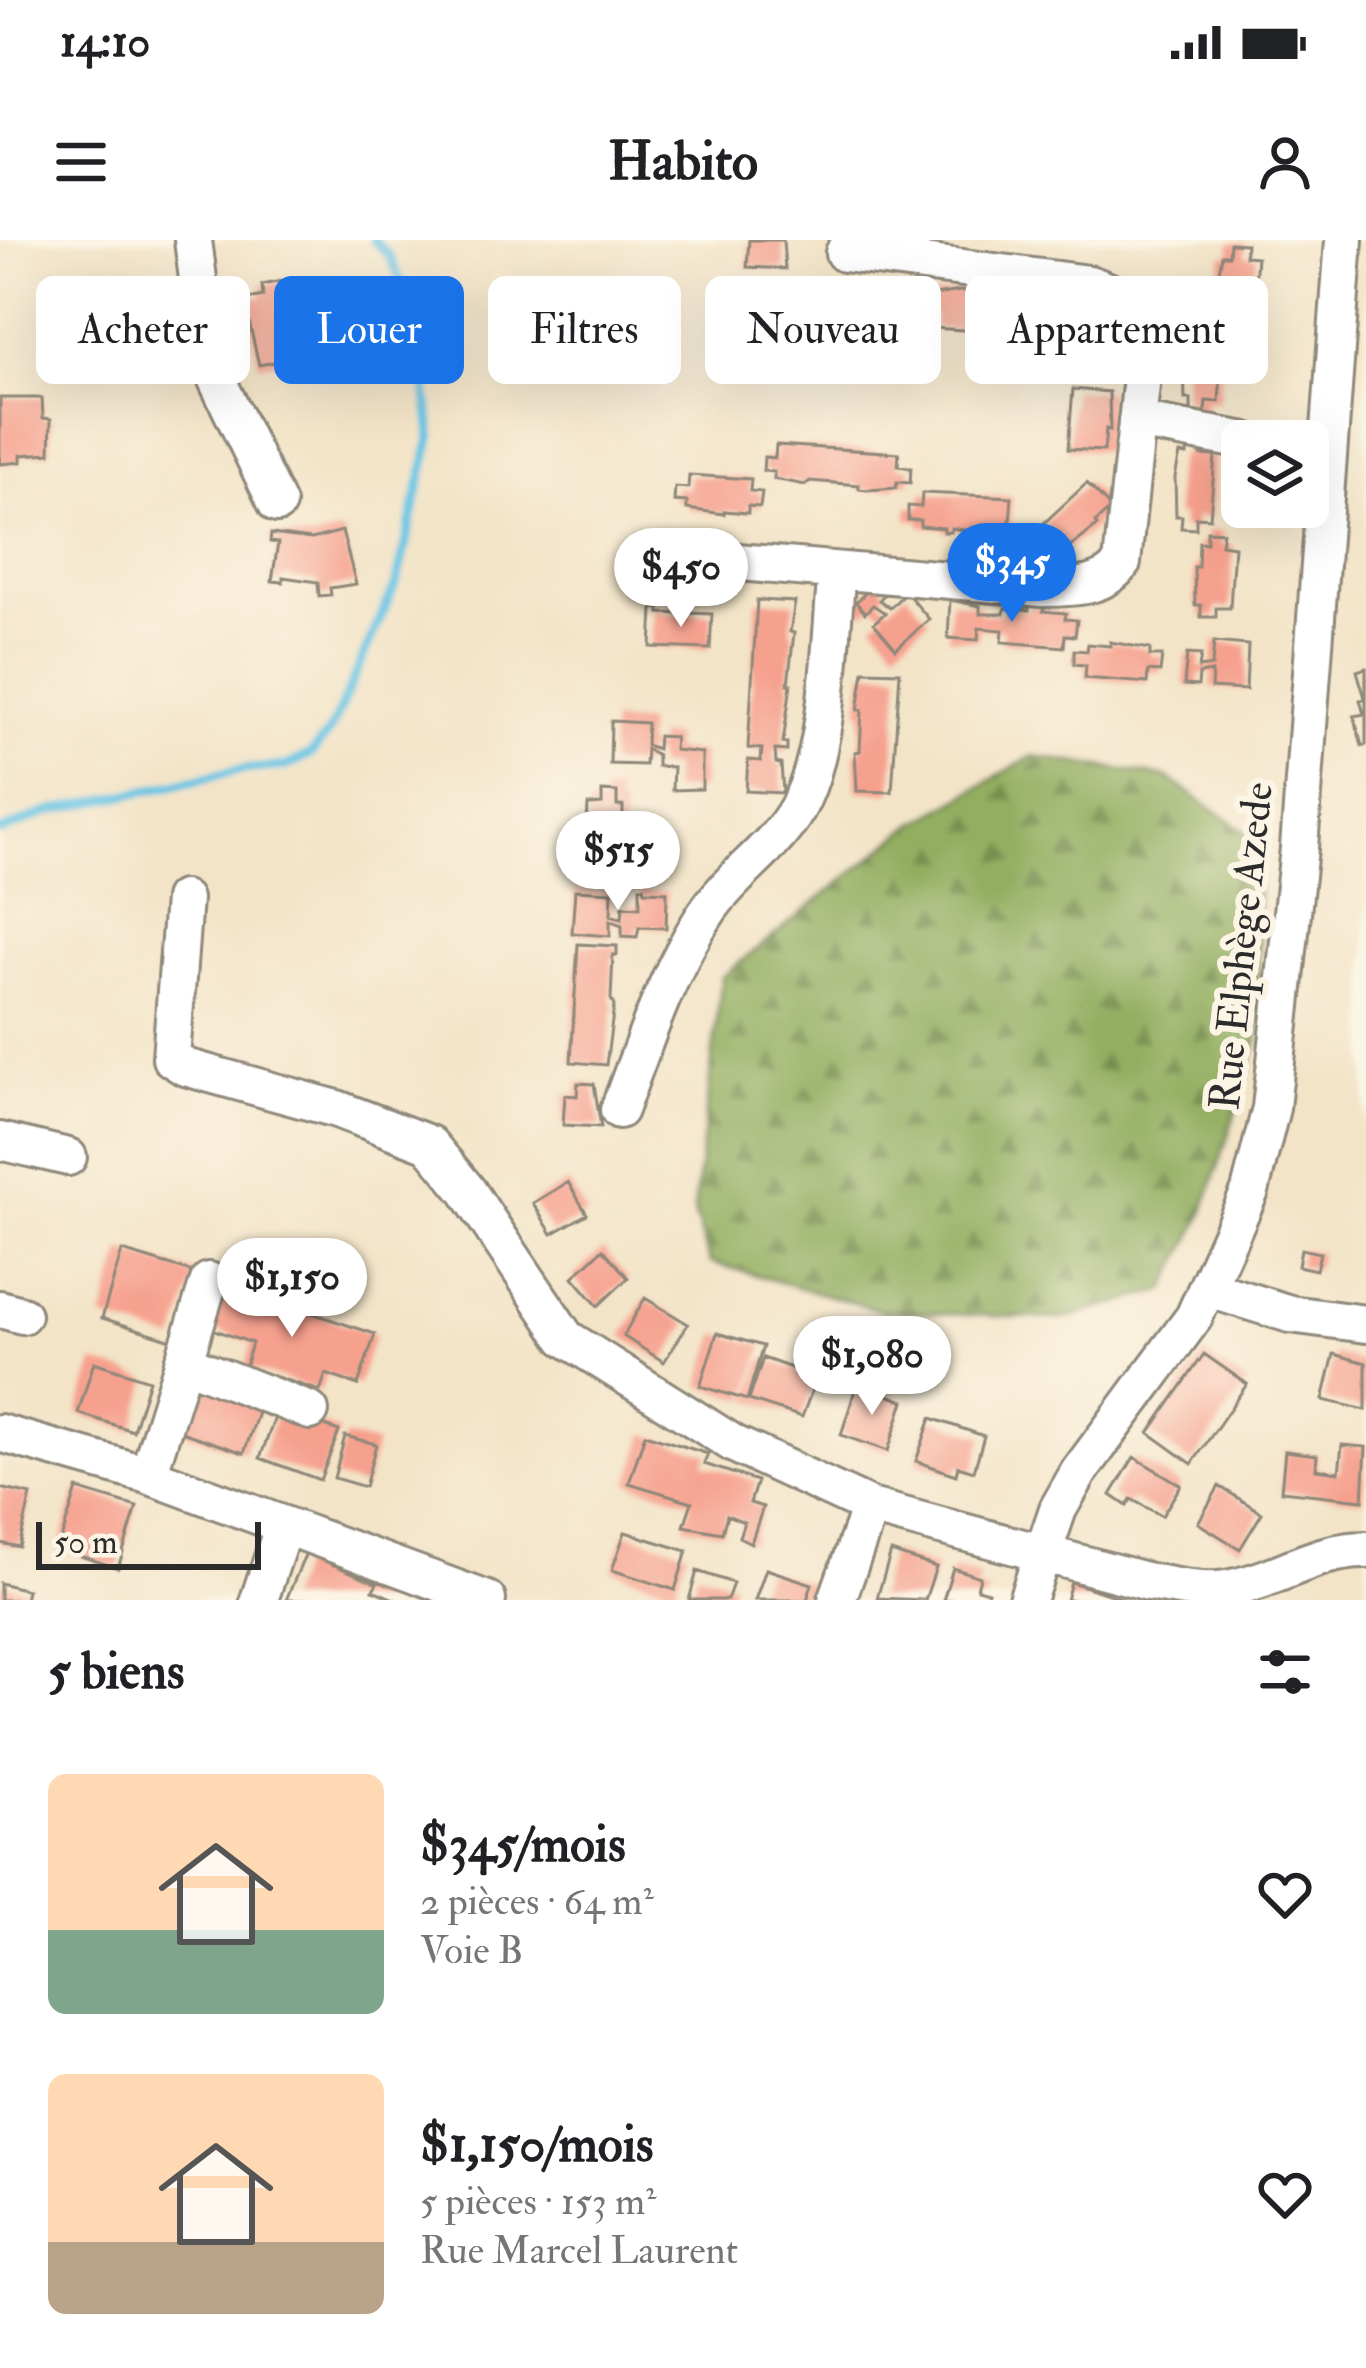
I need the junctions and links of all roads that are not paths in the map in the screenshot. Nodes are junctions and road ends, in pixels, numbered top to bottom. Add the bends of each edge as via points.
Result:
1 (193, 240) edge
2 (1344, 240) edge
3 (844, 253) dead end
4 (1323, 420) edge
5 (1137, 422) junction
6 (1221, 437) edge
7 (1329, 455) edge
8 (1366, 461) edge
9 (277, 504) dead end
10 (1315, 528) edge
11 (645, 554) dead end
12 (837, 571) junction
13 (183, 899) dead end
14 (619, 1110) dead end
15 (0, 1142) edge
16 (68, 1157) dead end
17 (208, 1281) dead end
18 (1208, 1289) junction
19 (1366, 1324) edge
20 (183, 1362) junction
21 (310, 1412) dead end
22 (0, 1432) edge
23 (148, 1475) junction
24 (870, 1507) junction
25 (284, 1525) junction
26 (1366, 1550) edge
27 (1041, 1553) junction
28 (472, 1598) edge
29 (259, 1600) edge
30 (837, 1600) edge
31 (1027, 1600) edge

1 - 9 street via 217,380
2 - 4 street, Rue Elphège Azede
3 - 5 street via 1089,284 1124,296 1141,316 1145,348
5 - 6 street
5 - 12 street via 1126,539 1113,576 1042,588
7 - 8 street
10 - 18 street, Rue Elphège Azede via 1299,848 1271,1108 1250,1191
11 - 12 street
12 - 14 street via 817,757 803,799 782,833 708,910
13 - 24 street via 169,1053 185,1067 428,1144 566,1338 734,1444
15 - 16 street
17 - 20 street
18 - 19 street via 1290,1314
18 - 27 street, Rue Elphège Azede via 1079,1472
20 - 21 street
20 - 23 street
22 - 23 street
23 - 25 street
24 - 27 street
24 - 30 street
25 - 28 street
25 - 29 street
26 - 27 street via 1307,1558 1224,1589 1149,1582
27 - 31 street, Rue Elphège Azede

